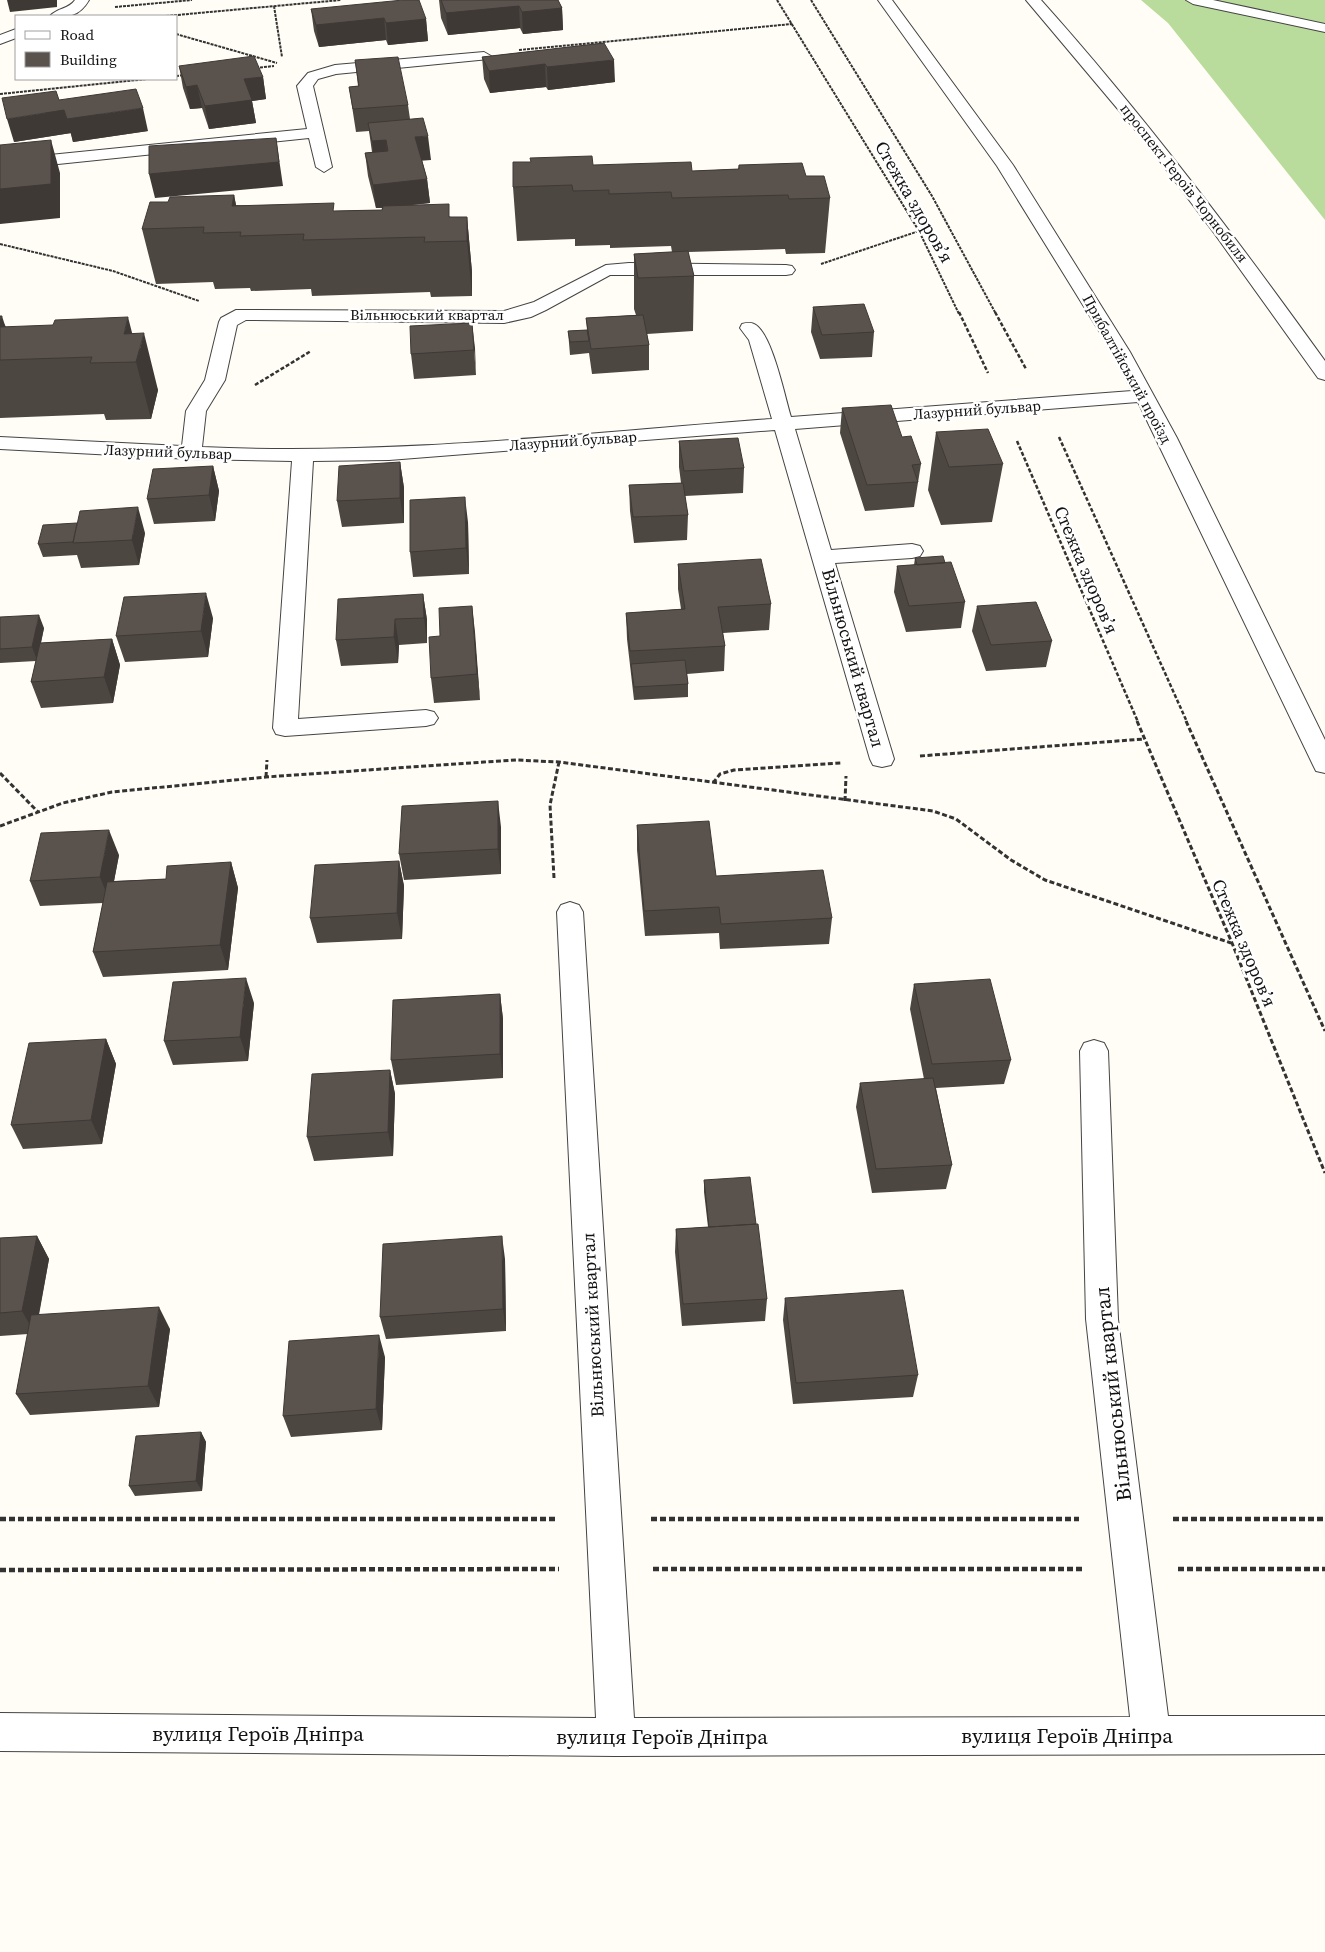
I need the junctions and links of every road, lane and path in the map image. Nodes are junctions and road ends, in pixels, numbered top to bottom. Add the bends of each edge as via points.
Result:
1 (82, 0) edge
2 (192, 0) edge
3 (341, 0) edge
4 (777, 0) edge
5 (811, 0) edge
6 (885, 0) edge
7 (1034, 0) edge
8 (1193, 0) edge
9 (274, 6) junction
10 (64, 14) edge
11 (177, 15) edge
12 (792, 24) junction
13 (1325, 28) edge
14 (15, 33) edge
15 (178, 35) edge
16 (0, 40) edge
17 (484, 56) joint
18 (283, 65) junction
19 (254, 68) edge
20 (186, 75) edge
21 (178, 76) edge
22 (131, 80) edge
23 (0, 94) edge
24 (316, 132) junction
25 (0, 165) edge
26 (324, 167) dead end
27 (919, 231) junction
28 (0, 244) edge
29 (786, 270) joint
30 (234, 317) junction
31 (749, 328) dead end
32 (312, 350) dead end
33 (1325, 374) edge
34 (1144, 396) junction
35 (1044, 405) junction
36 (1002, 408) junction
37 (784, 425) junction
38 (194, 428) junction
39 (0, 443) edge
40 (191, 452) junction
41 (303, 456) junction
42 (912, 551) dead end
43 (823, 557) junction
44 (426, 718) dead end
45 (1144, 739) junction
46 (882, 759) junction
47 (559, 762) junction
48 (846, 762) junction
49 (1325, 765) edge
50 (0, 773) edge
51 (713, 783) junction
52 (845, 801) junction
53 (38, 812) junction
54 (0, 826) edge
55 (570, 912) joint
56 (1232, 944) junction
57 (1325, 1031) edge
58 (1094, 1051) dead end
59 (1325, 1173) edge
60 (0, 1519) edge
61 (604, 1519) junction
62 (1125, 1519) junction
63 (1325, 1519) edge
64 (606, 1569) junction
65 (1132, 1569) junction
66 (1325, 1569) edge
67 (0, 1570) edge
68 (0, 1732) edge
69 (1325, 1735) edge
70 (1151, 1736) junction
71 (616, 1737) junction

1 - 10 street via 81,5
2 - 10 path
3 - 9 path
4 - 12 path, Стежка здоров’я
5 - 35 path via 927,188
6 - 34 street, Прибалтійський проїзд via 1005,165 1112,337
7 - 33 street, проспект Героїв Чорнобиля via 1179,174
8 - 13 street
9 - 11 path
9 - 18 path
12 - 17 path
12 - 27 path, Стежка здоров’я
14 - 16 street
15 - 18 path
17 - 24 street via 335,70 313,76 306,86
18 - 19 path
20 - 21 path
22 - 23 path
24 - 25 street
24 - 26 street
27 - 29 path via 830,261
27 - 36 path, Стежка здоров’я
28 - 30 path via 113,271 185,295
29 - 30 street, Вільнюський квартал via 606,270 540,306 504,317 274,313
30 - 38 street via 228,322 215,380 198,403
31 - 37 street, Вільнюський квартал via 758,340
32 - 38 path
34 - 35 street, Лазурний бульвар
34 - 49 street, Прибалтійський проїзд
35 - 36 street, Лазурний бульвар
35 - 57 path
36 - 37 street, Лазурний бульвар
36 - 45 path, Стежка здоров’я
37 - 41 street, Лазурний бульвар via 450,450
37 - 43 street, Вільнюський квартал
38 - 40 street
39 - 40 street, Лазурний бульвар
40 - 41 street, Лазурний бульвар
41 - 44 street via 286,728
42 - 43 street, Вільнюський квартал
43 - 46 street, Вільнюський квартал
45 - 46 path
45 - 56 path, Стежка здоров’я
46 - 48 path
47 - 51 path
47 - 53 path via 516,760 154,787 94,795
47 - 55 path via 550,801 554,884 568,902
48 - 51 path via 734,770 720,774
48 - 52 path
50 - 53 path
51 - 52 path
52 - 56 path via 946,815 1018,865 1046,880
53 - 54 path
55 - 61 street, Вільнюський квартал
56 - 59 path, Стежка здоров’я
58 - 62 street, Вільнюський квартал via 1102,1319
60 - 61 path
61 - 62 path
61 - 64 street, Вільнюський квартал
62 - 63 path
62 - 65 street, Вільнюський квартал
64 - 65 path
64 - 67 path
64 - 71 street, Вільнюський квартал
65 - 66 path
65 - 70 street, Вільнюський квартал
68 - 71 street, вулиця Героїв Дніпра
69 - 70 street, вулиця Героїв Дніпра
70 - 71 street, вулиця Героїв Дніпра

